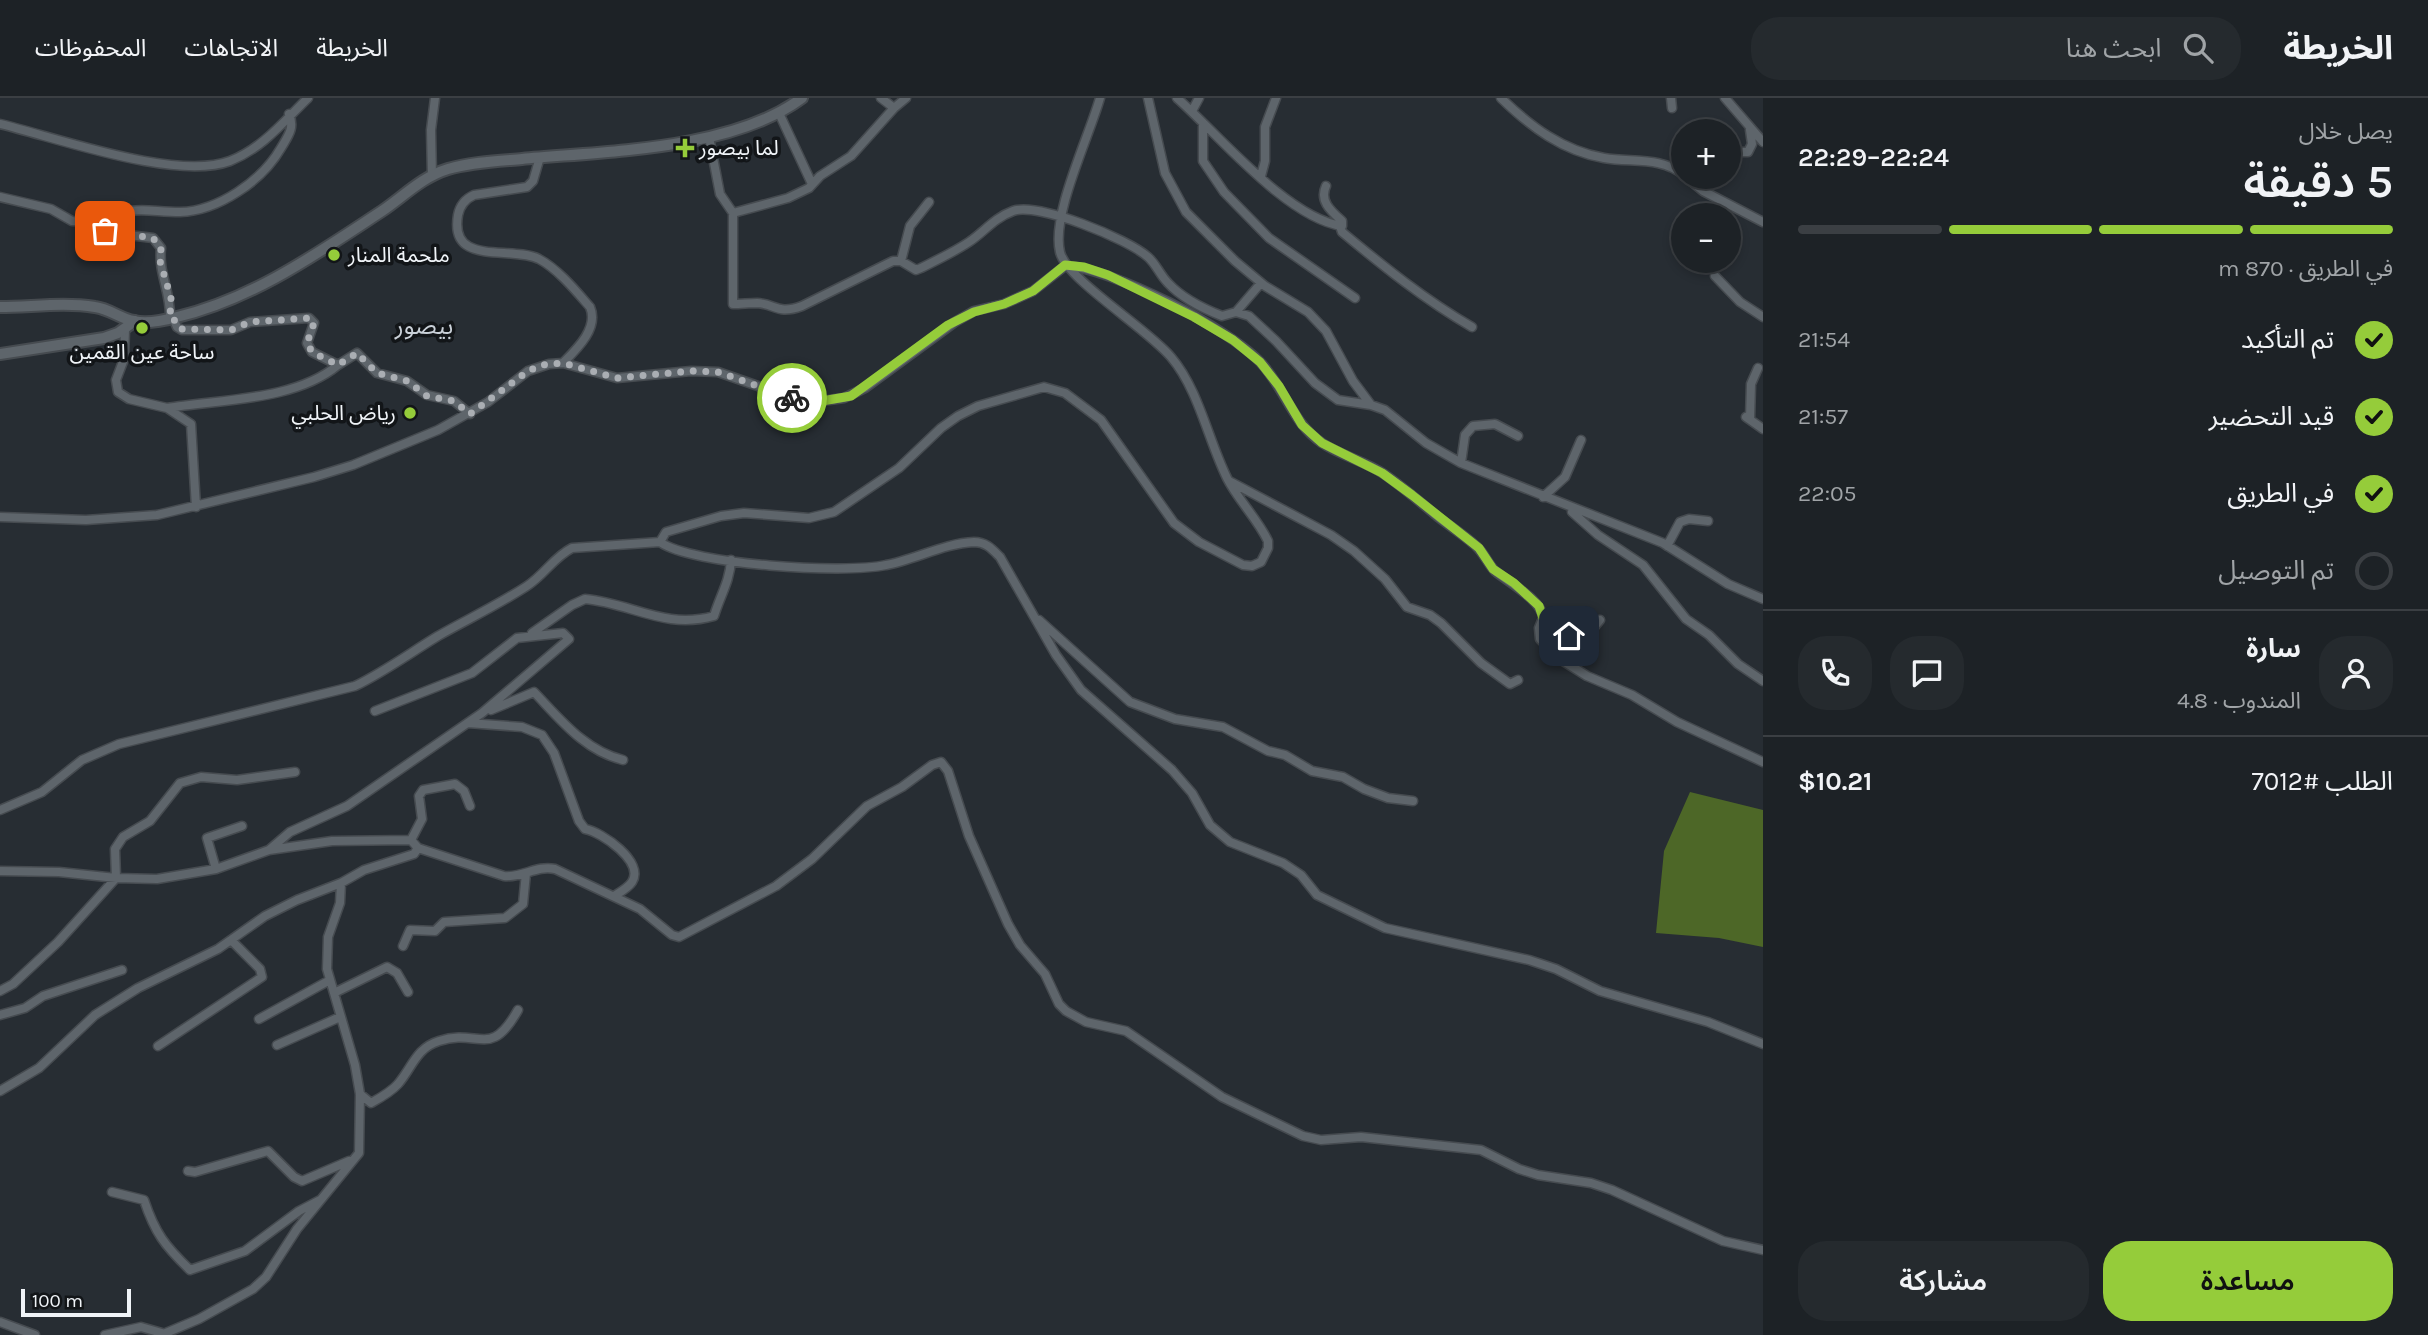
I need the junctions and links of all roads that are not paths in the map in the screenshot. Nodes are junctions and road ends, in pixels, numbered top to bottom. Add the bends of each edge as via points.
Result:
1 (309, 98) edge
2 (435, 98) edge
3 (881, 98) edge
4 (906, 98) edge
5 (1100, 98) edge
6 (1148, 98) edge
7 (1177, 98) edge
8 (1199, 98) edge
9 (1276, 98) edge
10 (1501, 98) edge
11 (1671, 98) edge
12 (1725, 98) edge
13 (798, 99) edge
14 (894, 108) junction
15 (1672, 108) dead end
16 (1192, 111) junction
17 (779, 113) junction
18 (289, 114) junction
19 (1203, 123) junction
20 (0, 124) edge
21 (1750, 130) junction
22 (709, 137) junction
23 (1763, 142) edge
24 (1741, 152) edge
25 (540, 157) junction
26 (1671, 167) edge
27 (432, 176) junction
28 (1261, 176) junction
29 (812, 184) junction
30 (1326, 186) dead end
31 (1701, 189) edge
32 (0, 197) edge
33 (929, 202) dead end
34 (733, 214) junction
35 (1061, 218) junction
36 (102, 222) junction
37 (1763, 222) edge
38 (1340, 226) junction
39 (901, 261) junction
40 (1065, 265) junction
41 (1715, 276) dead end
42 (1261, 283) junction
43 (1355, 298) dead end
44 (0, 307) edge
45 (1236, 313) junction
46 (1763, 317) edge
47 (171, 318) junction
48 (135, 321) junction
49 (1472, 327) dead end
50 (125, 329) junction
51 (0, 354) edge
52 (563, 363) junction
53 (338, 365) junction
54 (1758, 368) dead end
55 (1371, 405) junction
56 (167, 408) junction
57 (470, 414) junction
58 (1763, 429) edge
59 (1518, 436) dead end
60 (1581, 440) dead end
61 (1461, 463) junction
62 (1228, 481) junction
63 (1543, 497) junction
64 (196, 507) junction
65 (1567, 508) junction
66 (0, 517) edge
67 (1708, 521) dead end
68 (660, 542) junction
69 (1667, 545) junction
70 (731, 560) junction
71 (1763, 599) edge
72 (1037, 618) junction
73 (1543, 618) junction
74 (1600, 620) dead end
75 (529, 635) junction
76 (1518, 680) dead end
77 (1763, 681) edge
78 (375, 711) dead end
79 (482, 713) junction
80 (468, 723) junction
81 (624, 760) dead end
82 (1763, 762) edge
83 (295, 772) dead end
84 (1413, 801) dead end
85 (470, 806) dead end
86 (0, 810) edge
87 (242, 826) dead end
88 (411, 841) junction
89 (418, 848) junction
90 (269, 850) junction
91 (216, 869) junction
92 (0, 872) edge
93 (526, 873) junction
94 (116, 878) junction
95 (341, 883) junction
96 (614, 896) junction
97 (231, 940) junction
98 (403, 946) dead end
99 (122, 970) dead end
100 (330, 980) junction
101 (0, 991) edge
102 (408, 992) dead end
103 (334, 993) junction
104 (518, 1010) dead end
105 (0, 1015) edge
106 (341, 1017) junction
107 (259, 1019) dead end
108 (1763, 1044) edge
109 (277, 1045) dead end
110 (158, 1046) dead end
111 (0, 1091) edge
112 (360, 1094) junction
113 (355, 1159) junction
114 (188, 1171) dead end
115 (113, 1192) dead end
116 (323, 1199) junction
117 (1763, 1250) edge
118 (0, 1322) edge
119 (162, 1334) edge
120 (34, 1335) edge
121 (105, 1335) edge

1 - 18 street
2 - 27 street
3 - 14 street
4 - 14 street
5 - 35 street
6 - 42 street via 1165,173 1186,212
7 - 16 street
8 - 16 street
9 - 28 street via 1265,127
10 - 26 street via 1551,139 1584,153
11 - 15 street
12 - 21 street
13 - 17 street
14 - 29 street via 851,156
16 - 19 street
17 - 22 street
17 - 29 street
18 - 20 street via 268,138 244,154 198,166 146,161
18 - 36 street via 292,129 278,154 254,180 224,200 187,211 124,210
19 - 28 street
19 - 43 street via 1203,161 1224,192 1269,238
21 - 23 street
21 - 24 street via 1752,144 1748,152
22 - 25 street
22 - 34 street via 720,194
25 - 27 street via 460,166
25 - 52 street via 527,187 466,199 458,230 462,241 475,251 539,259 590,307 593,318 586,336
27 - 47 street via 286,274
28 - 38 street via 1287,199
29 - 34 street via 788,198
30 - 38 street via 1325,202 1342,222
31 - 37 street
32 - 36 street via 51,209 76,222
33 - 39 street via 910,226
34 - 39 street via 733,304 794,308
35 - 39 street via 1015,210 921,268 913,269
35 - 40 street via 1058,241
35 - 45 street via 1141,252 1177,292 1217,314
36 - 47 street via 105,231 158,242
38 - 49 street via 1374,258
40 - 52 street via 1033,291 955,322 865,388 837,400 792,398 718,372 617,378
40 - 62 street via 1173,359 1194,397
40 - 73 street via 1108,275 1233,340 1260,362 1302,425 1316,438 1382,473 1479,548 1493,569 1539,606
41 - 46 street via 1740,302
42 - 45 street
42 - 55 street via 1308,312 1326,331
44 - 48 street via 93,306
45 - 55 street via 1262,326 1315,383 1338,400
47 - 48 street
47 - 53 street via 182,330 231,330 250,322 309,318 314,326 309,349
48 - 50 street
50 - 51 street via 104,338
50 - 56 street via 118,392
52 - 57 street via 528,371
53 - 56 street via 313,381 277,393
53 - 57 street via 357,353 377,373 407,381 427,396 454,401
54 - 58 street via 1751,384 1748,418
55 - 61 street
56 - 64 street via 192,426
57 - 64 street via 353,465
59 - 61 street via 1495,424 1473,426 1465,435
60 - 63 street via 1565,477
61 - 63 street
62 - 68 street via 1268,541 1266,555 1252,566 1199,542 1174,523 1101,420 1065,393 1044,387 958,416 899,468 834,512 809,518 721,516 666,532
62 - 76 street via 1354,551 1407,607 1441,623 1498,677 1510,684
63 - 65 street
64 - 66 street via 102,520
65 - 69 street
65 - 77 street via 1643,565 1685,619
67 - 69 street via 1680,522
68 - 70 street via 684,552
68 - 86 street via 572,548 533,583 494,608 355,686 119,744 82,760 42,792
69 - 71 street via 1728,584
70 - 72 street via 760,565 882,566 976,542 988,545 1000,557
70 - 75 street via 730,580 714,616 671,620 585,599
72 - 84 street via 1130,702 1175,719 1223,727 1312,771 1343,777 1398,801
72 - 108 street via 1082,690 1178,776 1210,825 1230,842 1292,869 1317,895 1385,928 1529,960 1600,991 1708,1022
73 - 74 street via 1578,643
73 - 82 street via 1540,639 1560,659 1676,722
75 - 78 street via 512,641 472,673
75 - 79 street via 564,633 569,639
79 - 80 street
79 - 81 street via 534,692 596,750
80 - 90 street via 347,806 290,832
80 - 96 street via 533,729 550,743 585,830 596,831 632,862 632,882
83 - 94 street via 237,780 201,777 180,783 150,821 123,837 115,849
85 - 88 street via 455,784 423,790 419,796 422,818
87 - 91 street via 207,838
88 - 89 street
88 - 90 street via 332,841
89 - 93 street via 504,876
89 - 95 street via 414,854 364,870
90 - 91 street
91 - 94 street via 157,879
92 - 94 street
93 - 96 street via 542,867 555,869
93 - 98 street via 523,904 505,918 444,922 435,931 410,930
94 - 101 street via 58,942
95 - 97 street via 277,909
95 - 100 street via 340,903 328,937
96 - 117 street via 679,937 776,886 867,806 941,762 1014,934 1045,974 1059,1004 1076,1017 1126,1031 1222,1097 1303,1136 1481,1150 1538,1175 1612,1190 1723,1241
97 - 110 street via 260,969 262,977
97 - 111 street via 108,1006 39,1068
99 - 105 street
100 - 103 street
100 - 107 street
102 - 103 street via 397,973 387,967
103 - 106 street
104 - 112 street via 506,1032 485,1041 439,1041 421,1051 399,1083 371,1103
106 - 109 street
106 - 112 street
112 - 113 street via 362,1147
113 - 114 street via 303,1181 268,1151
113 - 116 street
115 - 116 street via 144,1200 164,1245 190,1270 245,1251
116 - 119 street via 253,1289 199,1320
118 - 120 street
119 - 121 street via 141,1327

